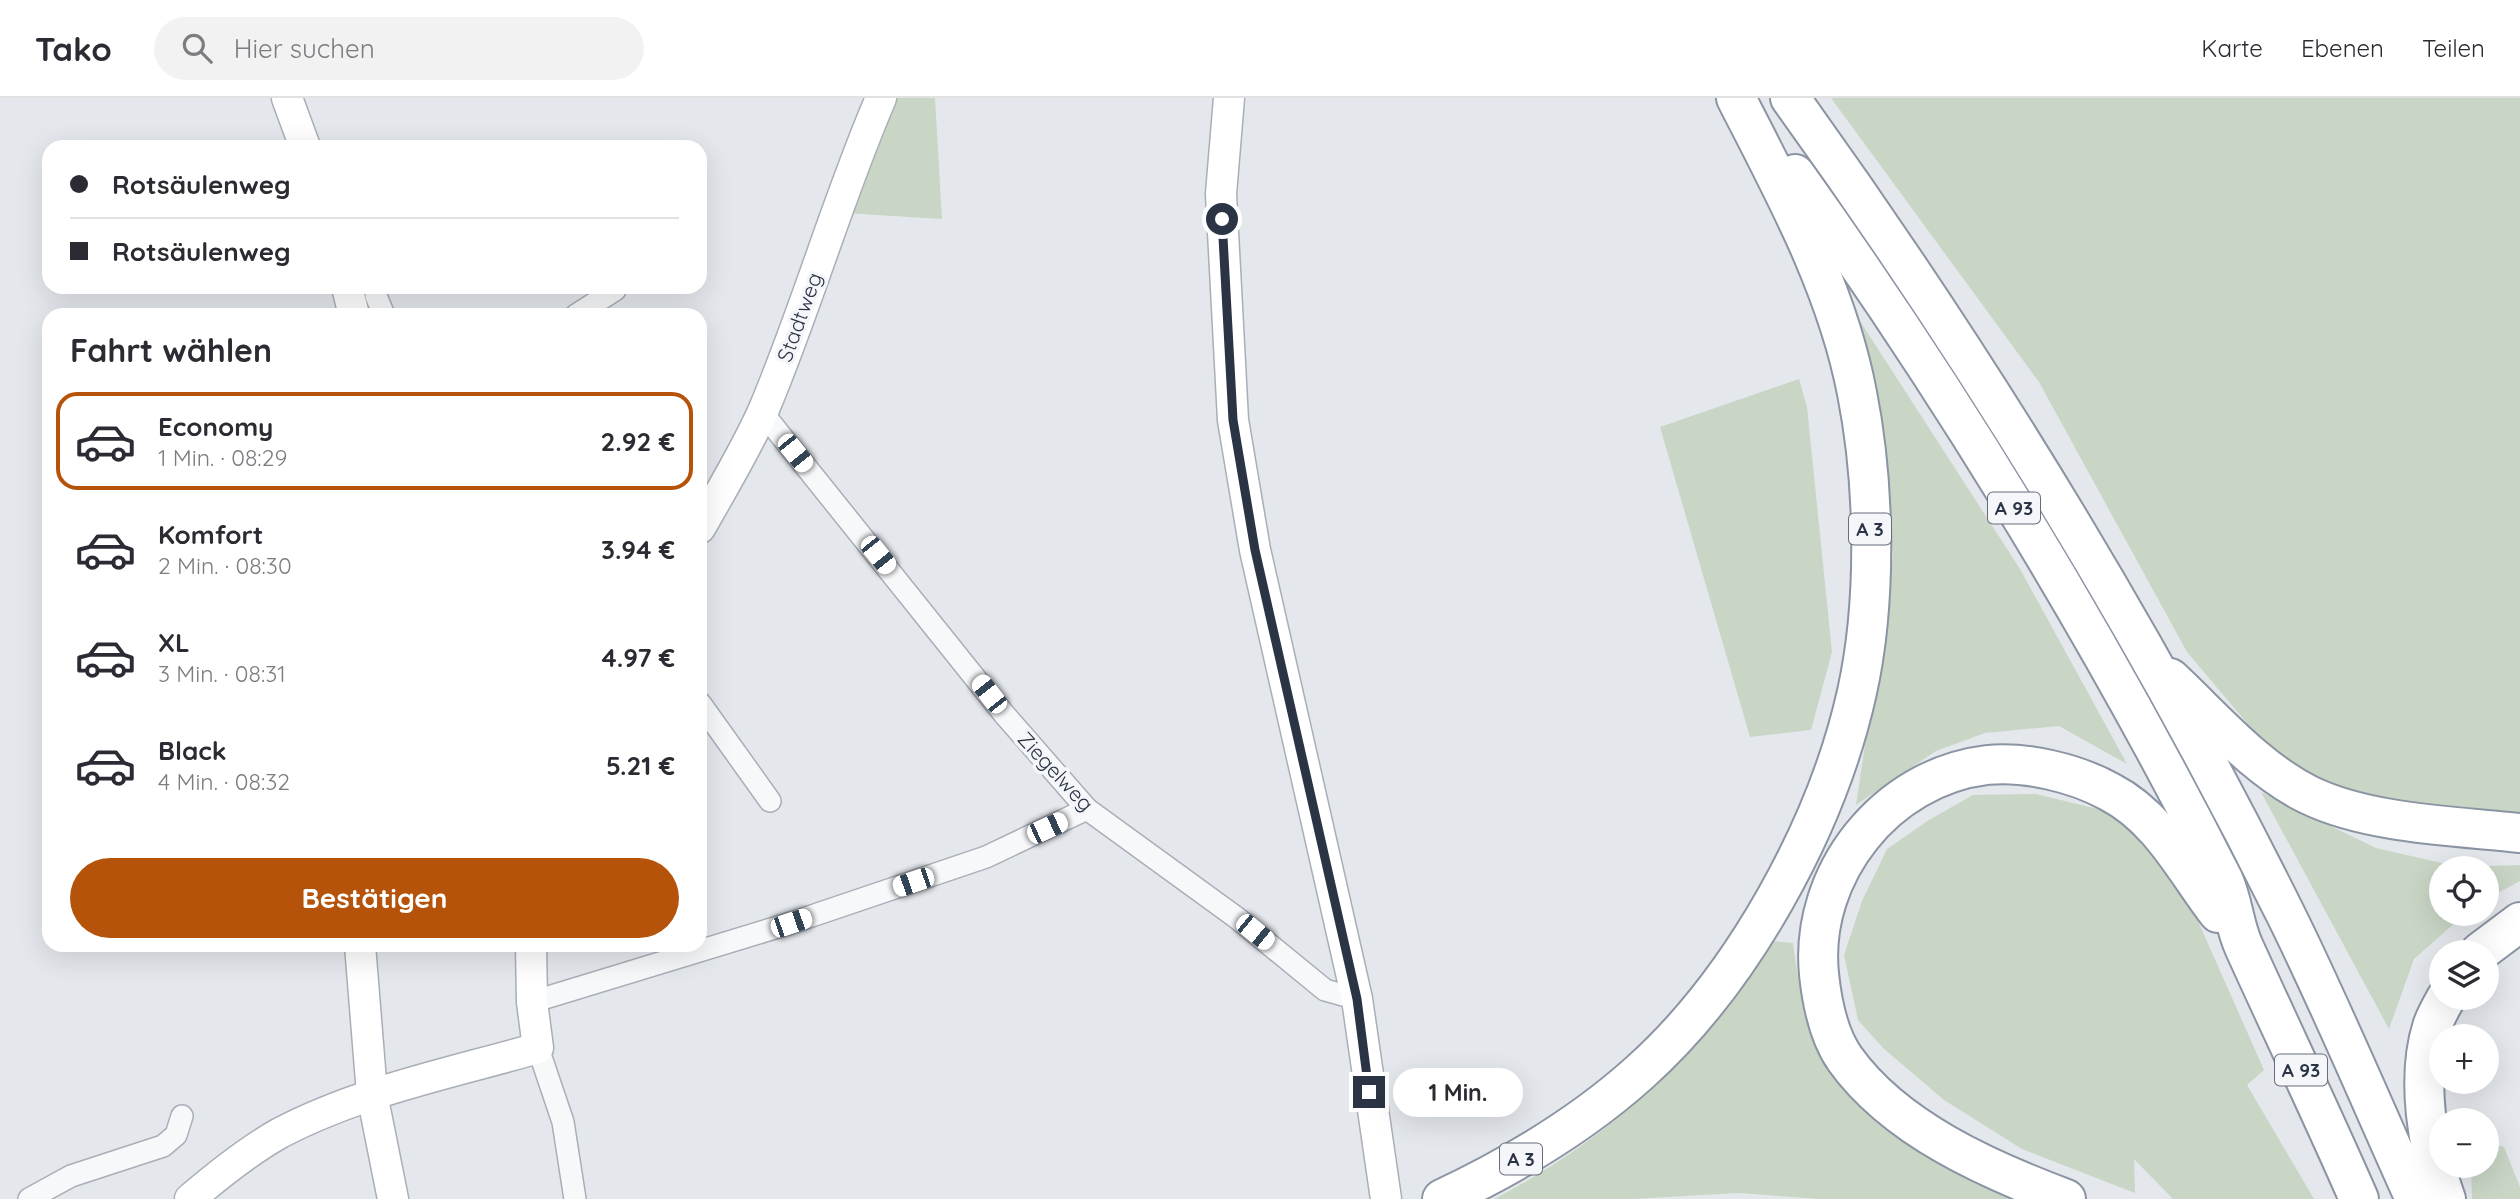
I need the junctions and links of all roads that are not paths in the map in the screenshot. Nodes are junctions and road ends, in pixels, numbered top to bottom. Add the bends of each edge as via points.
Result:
1 (287, 98) edge
2 (881, 98) edge
3 (1229, 98) edge
4 (1739, 98) edge
5 (1790, 98) edge
6 (302, 140) edge
7 (355, 294) edge
8 (609, 294) edge
9 (370, 308) edge
10 (587, 308) edge
11 (762, 412) junction
12 (707, 515) edge
13 (2149, 658) junction
14 (707, 713) edge
15 (770, 800) dead end
16 (1087, 808) junction
17 (2520, 833) edge
18 (2520, 922) edge
19 (2496, 940) edge
20 (2242, 943) junction
21 (707, 949) edge
22 (361, 952) edge
23 (531, 952) edge
24 (696, 952) edge
25 (1357, 999) junction
26 (532, 1002) junction
27 (2440, 1010) edge
28 (538, 1048) junction
29 (372, 1094) junction
30 (182, 1116) dead end
31 (29, 1199) edge
32 (190, 1199) edge
33 (393, 1199) edge
34 (575, 1199) edge
35 (1386, 1199) edge
36 (1442, 1199) edge
37 (2066, 1199) edge
38 (2359, 1199) edge
39 (2415, 1199) edge
40 (2446, 1199) edge

1 - 6 street
2 - 11 street, Stadtweg via 851,167
3 - 25 street via 1221,194 1233,420 1255,550
4 - 20 highway, A 93 via 1869,281 2041,552 2129,701 2225,884
4 - 36 highway, A 3 via 1822,277 1857,392 1870,500 1867,613 1857,692 1829,782 1796,858 1754,938 1701,1009 1642,1071 1585,1117 1493,1175
5 - 13 highway, A 93 via 2030,454
7 - 9 street
8 - 10 street
11 - 12 street, Stadtweg
11 - 16 street, Ziegelweg via 1004,714
13 - 17 highway, A 93 via 2258,761 2309,795 2413,821
13 - 39 highway, A 93 via 2286,915
14 - 15 street
16 - 21 street via 986,857
16 - 25 street, Ziegelweg via 1237,918 1325,990
18 - 19 highway
20 - 37 highway, A 93 via 2166,839 2143,816 2110,792 2068,775 1987,765 1937,778 1898,800 1867,829 1840,865 1816,946 1827,1022 1845,1059 1884,1101 1928,1134
20 - 38 highway, A 93
22 - 29 street
23 - 26 street
24 - 26 street
25 - 35 street
26 - 28 street
27 - 40 highway via 2432,1027 2423,1083 2438,1179
28 - 29 street
28 - 34 street via 563,1122
29 - 32 street via 279,1134
29 - 33 street
30 - 31 street via 176,1135 163,1146 71,1176

